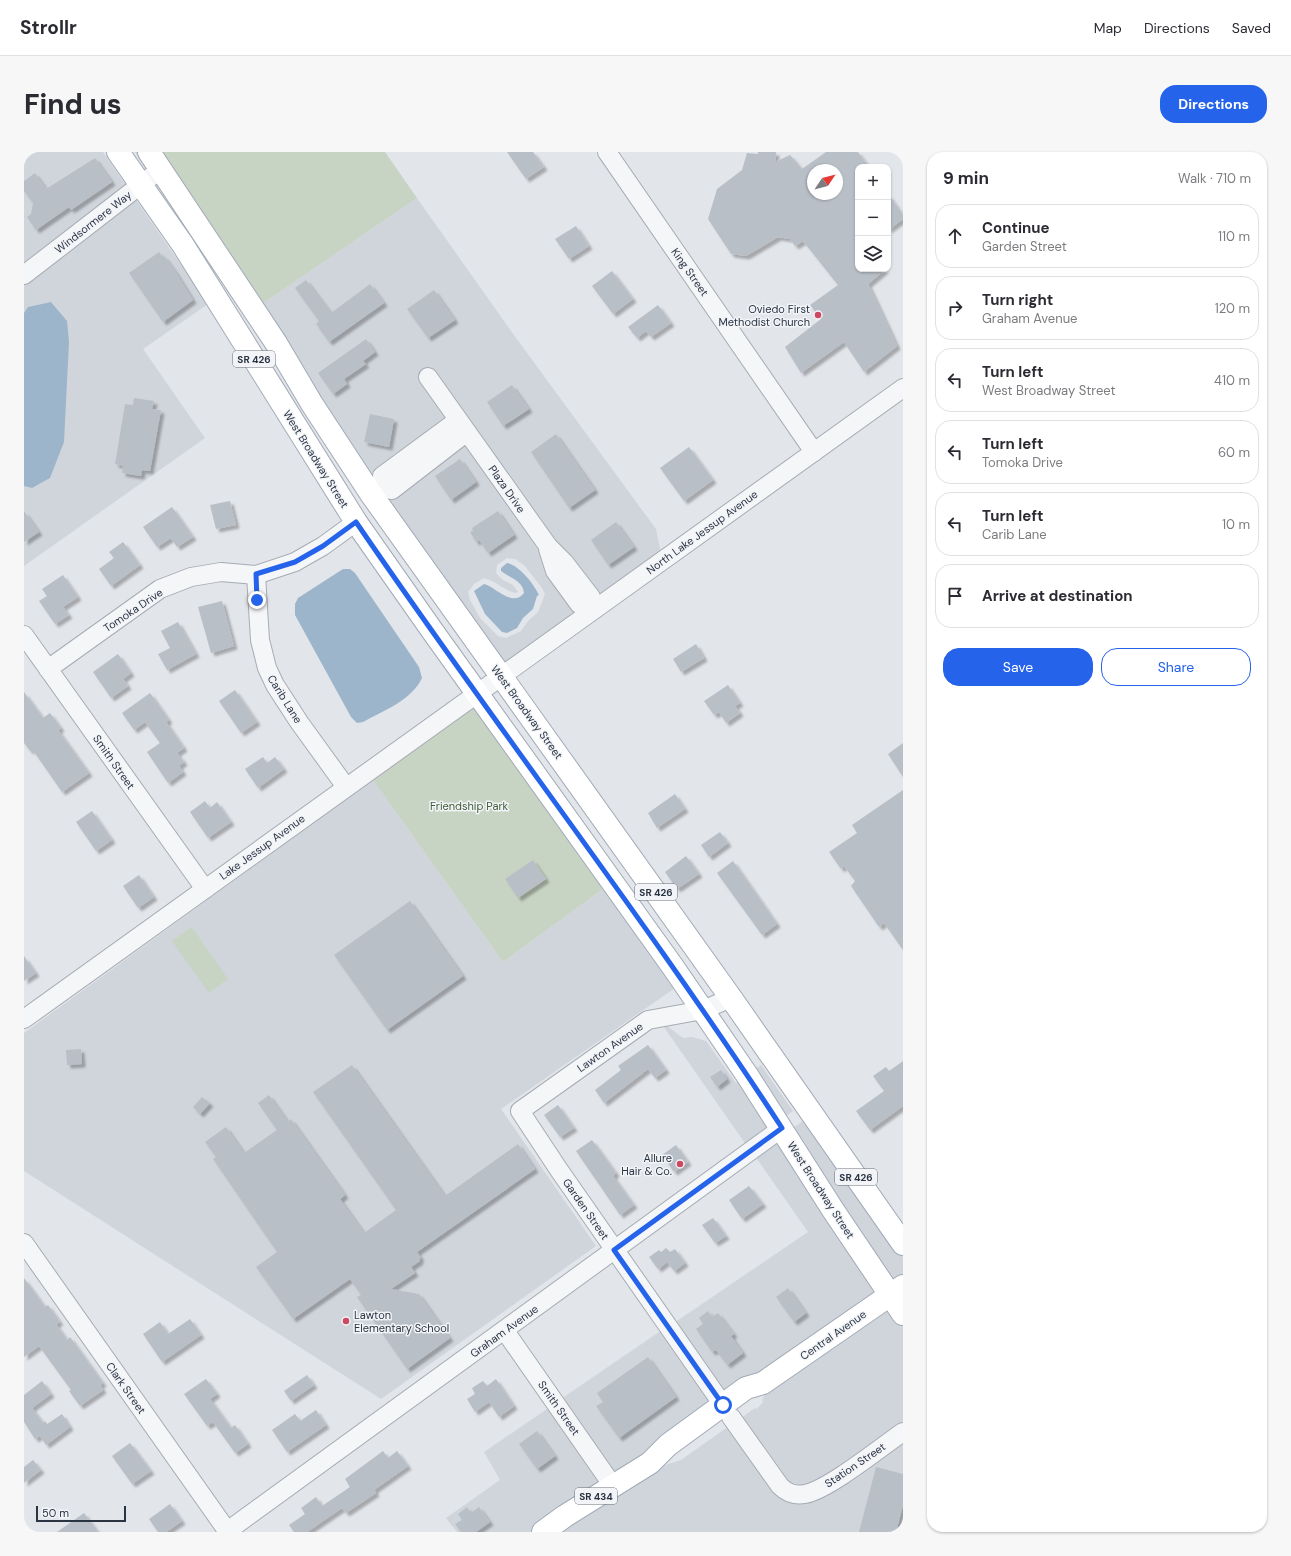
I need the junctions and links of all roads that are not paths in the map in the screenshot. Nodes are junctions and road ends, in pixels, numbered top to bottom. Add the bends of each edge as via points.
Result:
1 (118, 152) edge
2 (607, 152) edge
3 (155, 161) edge
4 (141, 185) junction
5 (24, 275) edge
6 (428, 376) dead end
7 (903, 388) edge
8 (463, 426) junction
9 (814, 452) junction
10 (376, 490) junction
11 (356, 522) junction
12 (256, 574) junction
13 (593, 610) junction
14 (24, 635) edge
15 (48, 669) junction
16 (501, 676) junction
17 (477, 693) junction
18 (346, 786) junction
19 (205, 889) junction
20 (731, 998) junction
21 (703, 1010) junction
22 (24, 1019) edge
23 (520, 1111) joint
24 (782, 1128) junction
25 (903, 1244) edge
26 (26, 1249) edge
27 (614, 1250) junction
28 (897, 1291) edge
29 (903, 1314) edge
30 (505, 1331) junction
31 (727, 1411) junction
32 (903, 1432) edge
33 (613, 1486) junction
34 (806, 1494) joint
35 (227, 1532) edge
36 (542, 1532) edge

1 - 4 main road, West Broadway Street / SR 426
2 - 9 street, King Street
3 - 4 street, Windsormere Way
3 - 10 main road, West Broadway Street / SR 426 via 276,343 312,404
4 - 5 street, Windsormere Way
4 - 11 main road, West Broadway Street / SR 426 via 183,245
6 - 8 street, Plaza Drive
7 - 9 street, North Lake Jessup Avenue
8 - 10 street via 382,476
8 - 13 street, Plaza Drive via 548,546 555,571 579,604
9 - 13 street, North Lake Jessup Avenue
10 - 16 main road, West Broadway Street / SR 426
11 - 12 street, Tomoka Drive via 295,562
11 - 17 main road, West Broadway Street / SR 426
12 - 15 street, Tomoka Drive via 221,572 191,577 160,589
12 - 18 street, Carib Lane via 260,640 267,668 299,722
13 - 16 street, North Lake Jessup Avenue
14 - 15 street, Smith Street
15 - 19 street, Smith Street
16 - 17 street, Lake Jessup Avenue
16 - 20 main road, West Broadway Street / SR 426
17 - 18 street, Lake Jessup Avenue
17 - 21 main road, West Broadway Street / SR 426
18 - 19 street, Lake Jessup Avenue
19 - 22 street, Lake Jessup Avenue
20 - 21 street, Lawton Avenue
20 - 25 main road, West Broadway Street / SR 426
21 - 23 street, Lawton Avenue via 648,1020
21 - 24 main road, West Broadway Street / SR 426
23 - 27 street, Garden Street
24 - 27 street, Graham Avenue
24 - 28 main road, West Broadway Street / SR 426 via 833,1210
26 - 35 street, Clark Street
27 - 30 street, Graham Avenue
27 - 31 street, Garden Street
28 - 29 main road, West Broadway Street
28 - 31 main road, Central Avenue / SR 434 via 759,1392 746,1388
30 - 33 street, Smith Street
30 - 35 street, Graham Avenue
31 - 33 main road, Central Avenue / SR 434 via 668,1445 650,1463
31 - 34 street, Garden Street via 780,1486 793,1495
32 - 34 street, Station Street via 825,1486
33 - 36 main road, Central Avenue / SR 434

